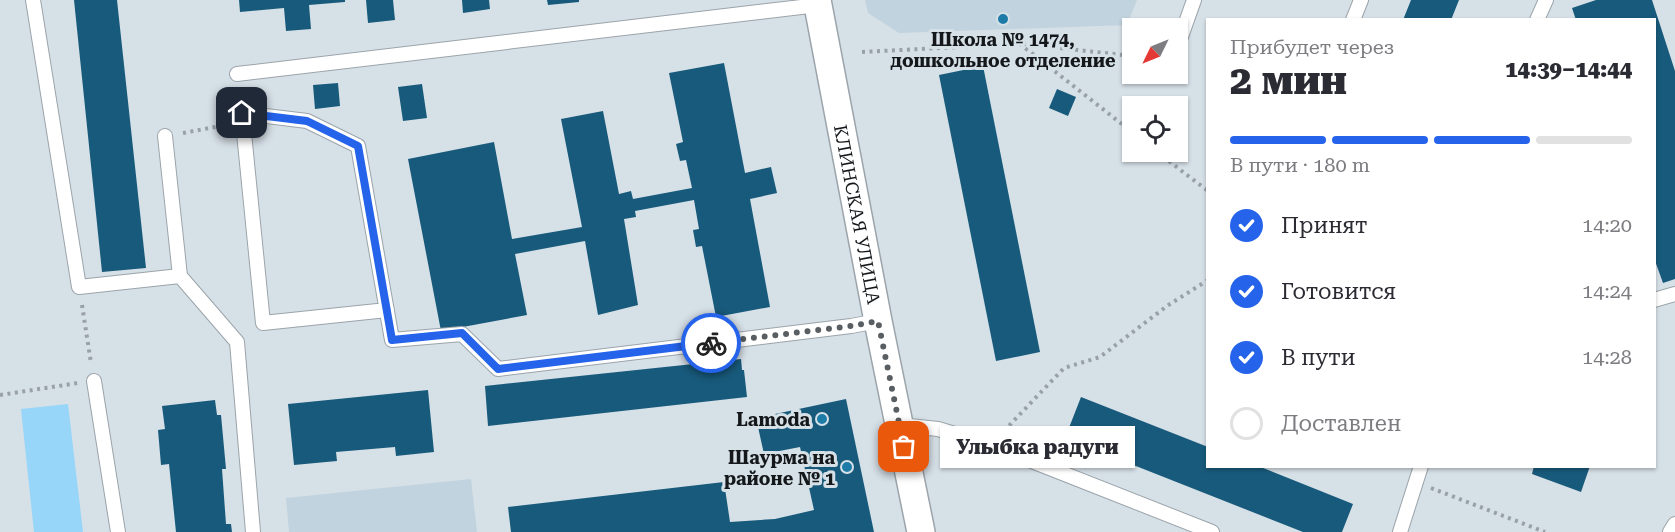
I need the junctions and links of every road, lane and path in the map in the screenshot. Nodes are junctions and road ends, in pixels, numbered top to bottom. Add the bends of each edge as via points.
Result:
1 (33, 0) edge
2 (1194, 0) edge
3 (1361, 0) edge
4 (1546, 0) edge
5 (817, 3) edge
6 (1188, 18) edge
7 (1354, 18) edge
8 (1538, 18) edge
9 (1020, 44) junction
10 (862, 52) dead end
11 (1122, 55) edge
12 (237, 74) dead end
13 (243, 123) junction
14 (1122, 124) edge
15 (165, 136) joint
16 (1170, 162) edge
17 (1206, 189) edge
18 (180, 276) junction
19 (1206, 281) edge
20 (79, 287) junction
21 (1675, 294) edge
22 (1656, 299) edge
23 (387, 310) junction
24 (878, 321) junction
25 (94, 381) junction
26 (0, 395) edge
27 (900, 425) junction
28 (991, 445) junction
29 (1420, 468) edge
30 (1416, 482) junction
31 (1675, 524) edge
32 (118, 532) edge
33 (253, 532) edge
34 (921, 532) edge
35 (1212, 532) edge
36 (1400, 532) edge
37 (1545, 532) edge
38 (1670, 532) edge

1 - 20 lane
2 - 6 lane
3 - 7 lane
4 - 8 lane
5 - 12 lane
5 - 24 street, КЛИНСКАЯ УЛИЦА
9 - 10 path
9 - 11 path
9 - 14 path
13 - 15 path
13 - 23 lane via 242,113 307,121 358,146
13 - 23 lane via 263,323
15 - 18 lane
16 - 17 path
18 - 20 lane
18 - 33 lane via 237,342
19 - 28 path via 1100,357 1064,368
20 - 25 path
21 - 22 lane
23 - 24 lane via 392,340 462,333 498,369
24 - 27 street, КЛИНСКАЯ УЛИЦА
25 - 26 path
25 - 32 lane
27 - 28 lane via 938,429
27 - 34 street, КЛИНСКАЯ УЛИЦА
28 - 35 lane
29 - 30 lane
30 - 36 lane
30 - 37 path
31 - 38 lane

